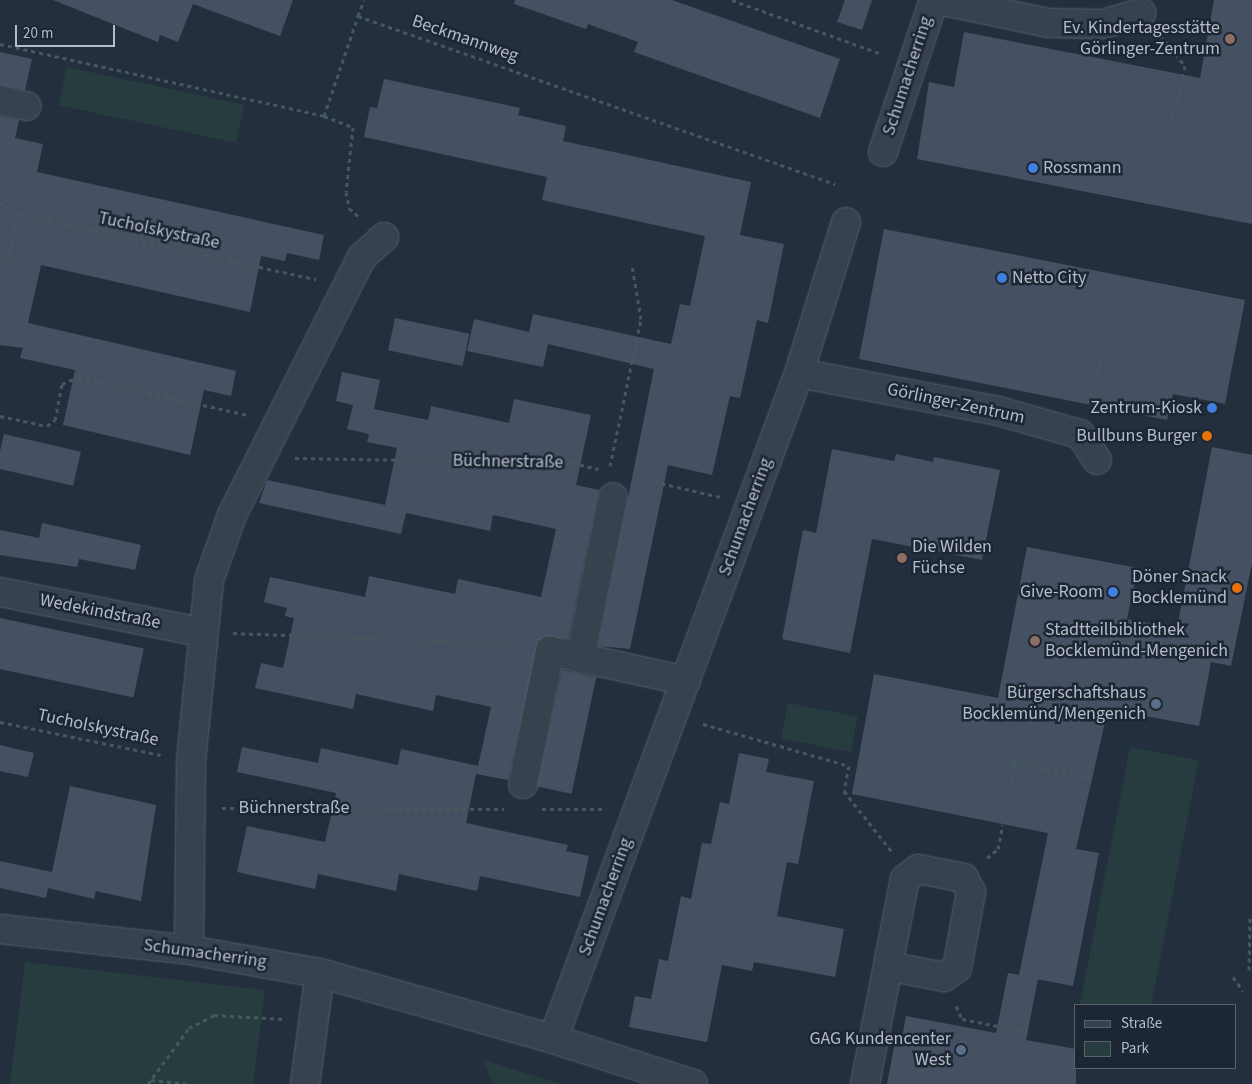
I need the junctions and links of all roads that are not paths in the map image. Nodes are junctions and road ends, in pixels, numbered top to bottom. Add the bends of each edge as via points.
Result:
1 (934, 0) edge
2 (939, 0) edge
3 (1141, 13) road end
4 (883, 152) dead end
5 (846, 222) dead end
6 (384, 237) road end
7 (799, 373) junction
8 (1097, 460) dead end
9 (617, 481) road end
10 (0, 592) edge
11 (200, 632) junction
12 (580, 658) junction
13 (686, 682) junction
14 (523, 784) dead end
15 (0, 929) edge
16 (189, 950) junction
17 (888, 966) junction
18 (320, 973) junction
19 (553, 1039) junction
20 (305, 1084) edge
21 (693, 1084) edge
22 (865, 1084) edge

1 - 4 street, Schumacherring
2 - 3 street via 1048,23 1103,24
5 - 7 street, Schumacherring
6 - 11 street via 362,257 232,515 209,580
7 - 8 street, Görlinger-Zentrum via 998,411 1080,434
7 - 13 street, Schumacherring
9 - 12 street
10 - 11 street, Wedekindstraße
11 - 16 street via 189,808
12 - 13 street
12 - 14 street via 550,651
13 - 19 street, Schumacherring
15 - 16 street, Schumacherring
16 - 18 street, Schumacherring
17 - 17 street via 905,879 918,869 964,878 971,892 957,968 944,977
17 - 22 street
18 - 19 street, Schumacherring
18 - 20 street
19 - 21 street

